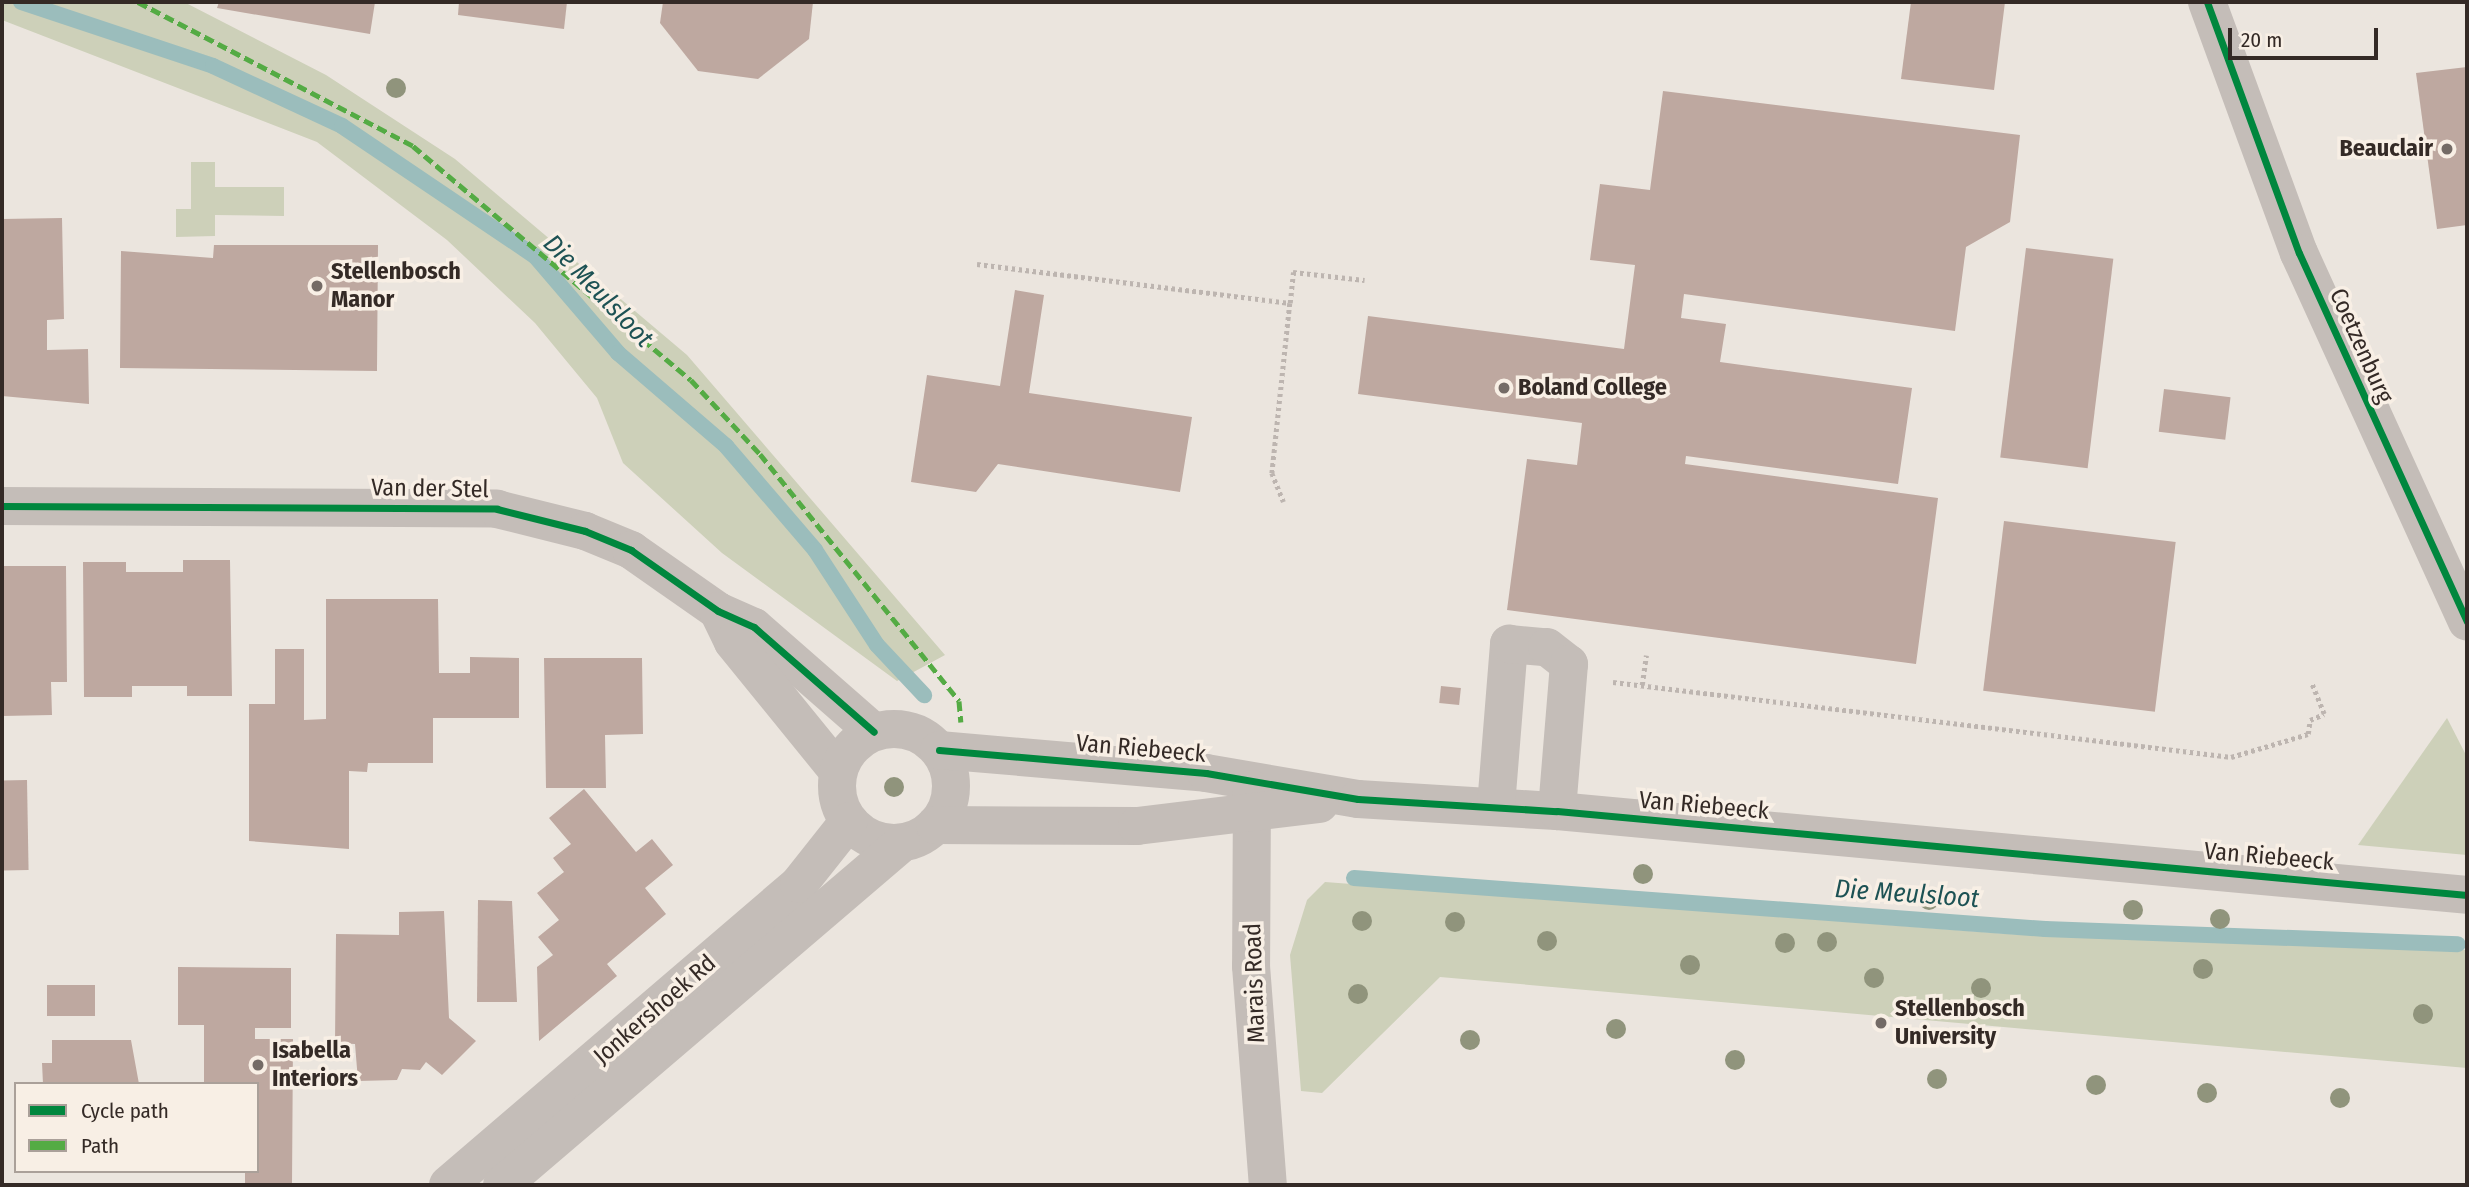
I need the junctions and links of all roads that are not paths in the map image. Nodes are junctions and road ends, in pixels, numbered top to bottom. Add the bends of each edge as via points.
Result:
1 (2207, 2) edge
2 (2, 506) edge
3 (718, 611) junction
4 (2467, 621) edge
5 (874, 732) junction
6 (939, 750) junction
7 (838, 771) junction
8 (1252, 797) junction
9 (1496, 806) junction
10 (1557, 811) junction
11 (849, 821) junction
12 (935, 825) junction
13 (901, 844) junction
14 (2467, 895) edge
15 (448, 1185) edge
16 (502, 1185) edge
17 (1268, 1185) edge

1 - 4 street, Coetzenburg via 2299,253
2 - 3 street, Van der Stel via 497,509 631,550
3 - 5 street, Van der Stel via 754,627
3 - 7 street, Van der Stel via 733,642
5 - 6 street via 909,731
5 - 7 street via 846,754
6 - 8 street, Van Riebeeck
6 - 12 street via 950,796
7 - 11 street via 840,806
8 - 9 street, Van Riebeeck
8 - 12 street, Van Riebeeck via 1137,826
8 - 17 street, Marais Road via 1251,966
9 - 10 street, Van Riebeeck
9 - 10 street via 1509,644 1547,647 1569,664
10 - 14 street, Van Riebeeck
11 - 13 street via 877,840
11 - 15 street, Jonkershoek Rd via 799,884
12 - 13 street
13 - 16 street, Jonkershoek Rd

